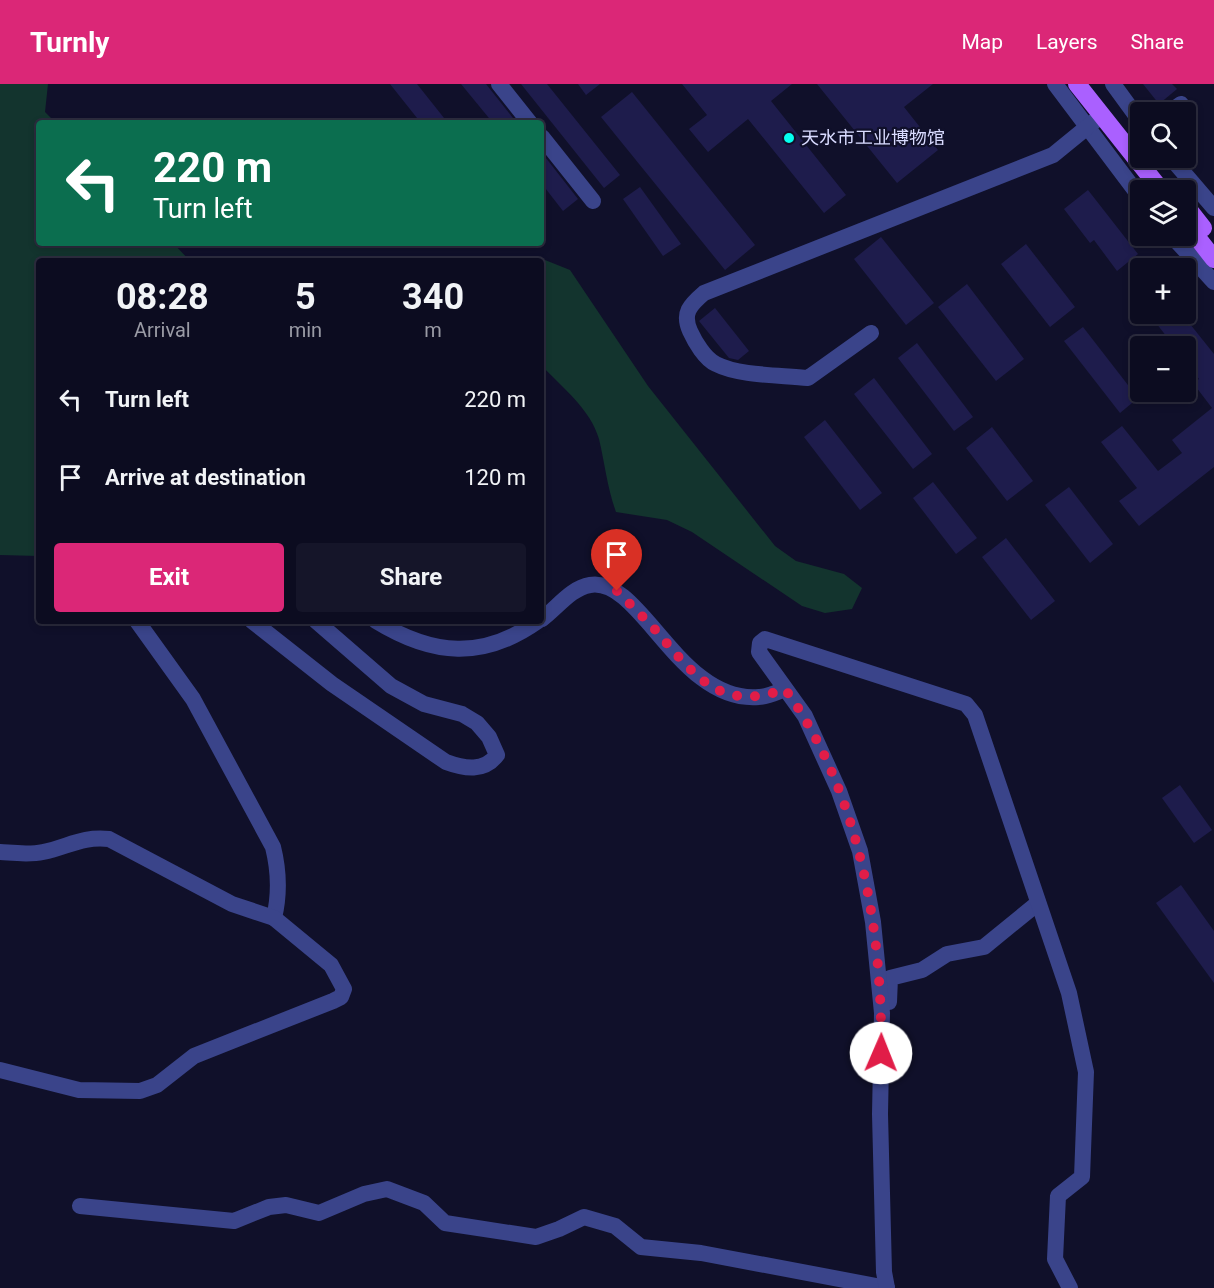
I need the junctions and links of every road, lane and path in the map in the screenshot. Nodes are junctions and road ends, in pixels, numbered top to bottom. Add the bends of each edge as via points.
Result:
1 (499, 84) edge
2 (1055, 84) edge
3 (1077, 84) edge
4 (1088, 84) edge
5 (1113, 84) edge
6 (1130, 107) edge
7 (528, 120) edge
8 (1095, 120) junction
9 (1130, 134) edge
10 (544, 140) edge
11 (1155, 168) edge
12 (1183, 168) edge
13 (1130, 180) edge
14 (1152, 180) edge
15 (1165, 180) edge
16 (1208, 188) edge
17 (593, 201) dead end
18 (1214, 208) edge
19 (1196, 219) edge
20 (1196, 236) edge
21 (1214, 241) edge
22 (1181, 246) edge
23 (1214, 259) edge
24 (1214, 282) edge
25 (871, 333) dead end
26 (544, 617) edge
27 (139, 624) edge
28 (256, 624) edge
29 (319, 624) edge
30 (382, 624) edge
31 (534, 624) edge
32 (785, 689) junction
33 (0, 852) edge
34 (1038, 903) junction
35 (274, 918) junction
36 (0, 1070) edge
37 (80, 1206) dead end
38 (887, 1288) edge
39 (893, 1288) edge
40 (1070, 1288) edge

1 - 7 street
2 - 8 street
3 - 8 main road
4 - 9 main road
5 - 6 street
8 - 13 street
8 - 14 main road
8 - 25 street via 1053,155 704,293 688,306 686,318 701,350 714,364 808,378
10 - 17 street
11 - 15 main road
12 - 16 street
16 - 18 street
19 - 21 main road
20 - 23 main road
22 - 24 street
26 - 32 street via 582,587 609,586 650,624 679,660 710,685 751,698
27 - 35 street via 193,699 273,847 279,896
28 - 29 street via 332,684 446,762 474,768 492,762 497,755 477,723 462,714 424,704 391,686
30 - 31 street via 425,644 476,650
32 - 34 street via 759,652 765,639 966,704 975,715
32 - 38 street via 805,716 839,791 860,851 873,922 882,1013 880,1114
33 - 35 street via 44,852 90,837 109,839 231,904
34 - 39 street via 984,947 947,954 922,970 890,978
34 - 40 street via 1069,993 1086,1072 1082,1177 1058,1196 1054,1260
35 - 36 street via 331,965 342,981 341,997 194,1056 157,1084 140,1090 79,1090
37 - 38 street via 234,1221 269,1207 286,1205 319,1213 387,1189 424,1203 445,1223 536,1237 584,1217 615,1226 641,1247 701,1253

